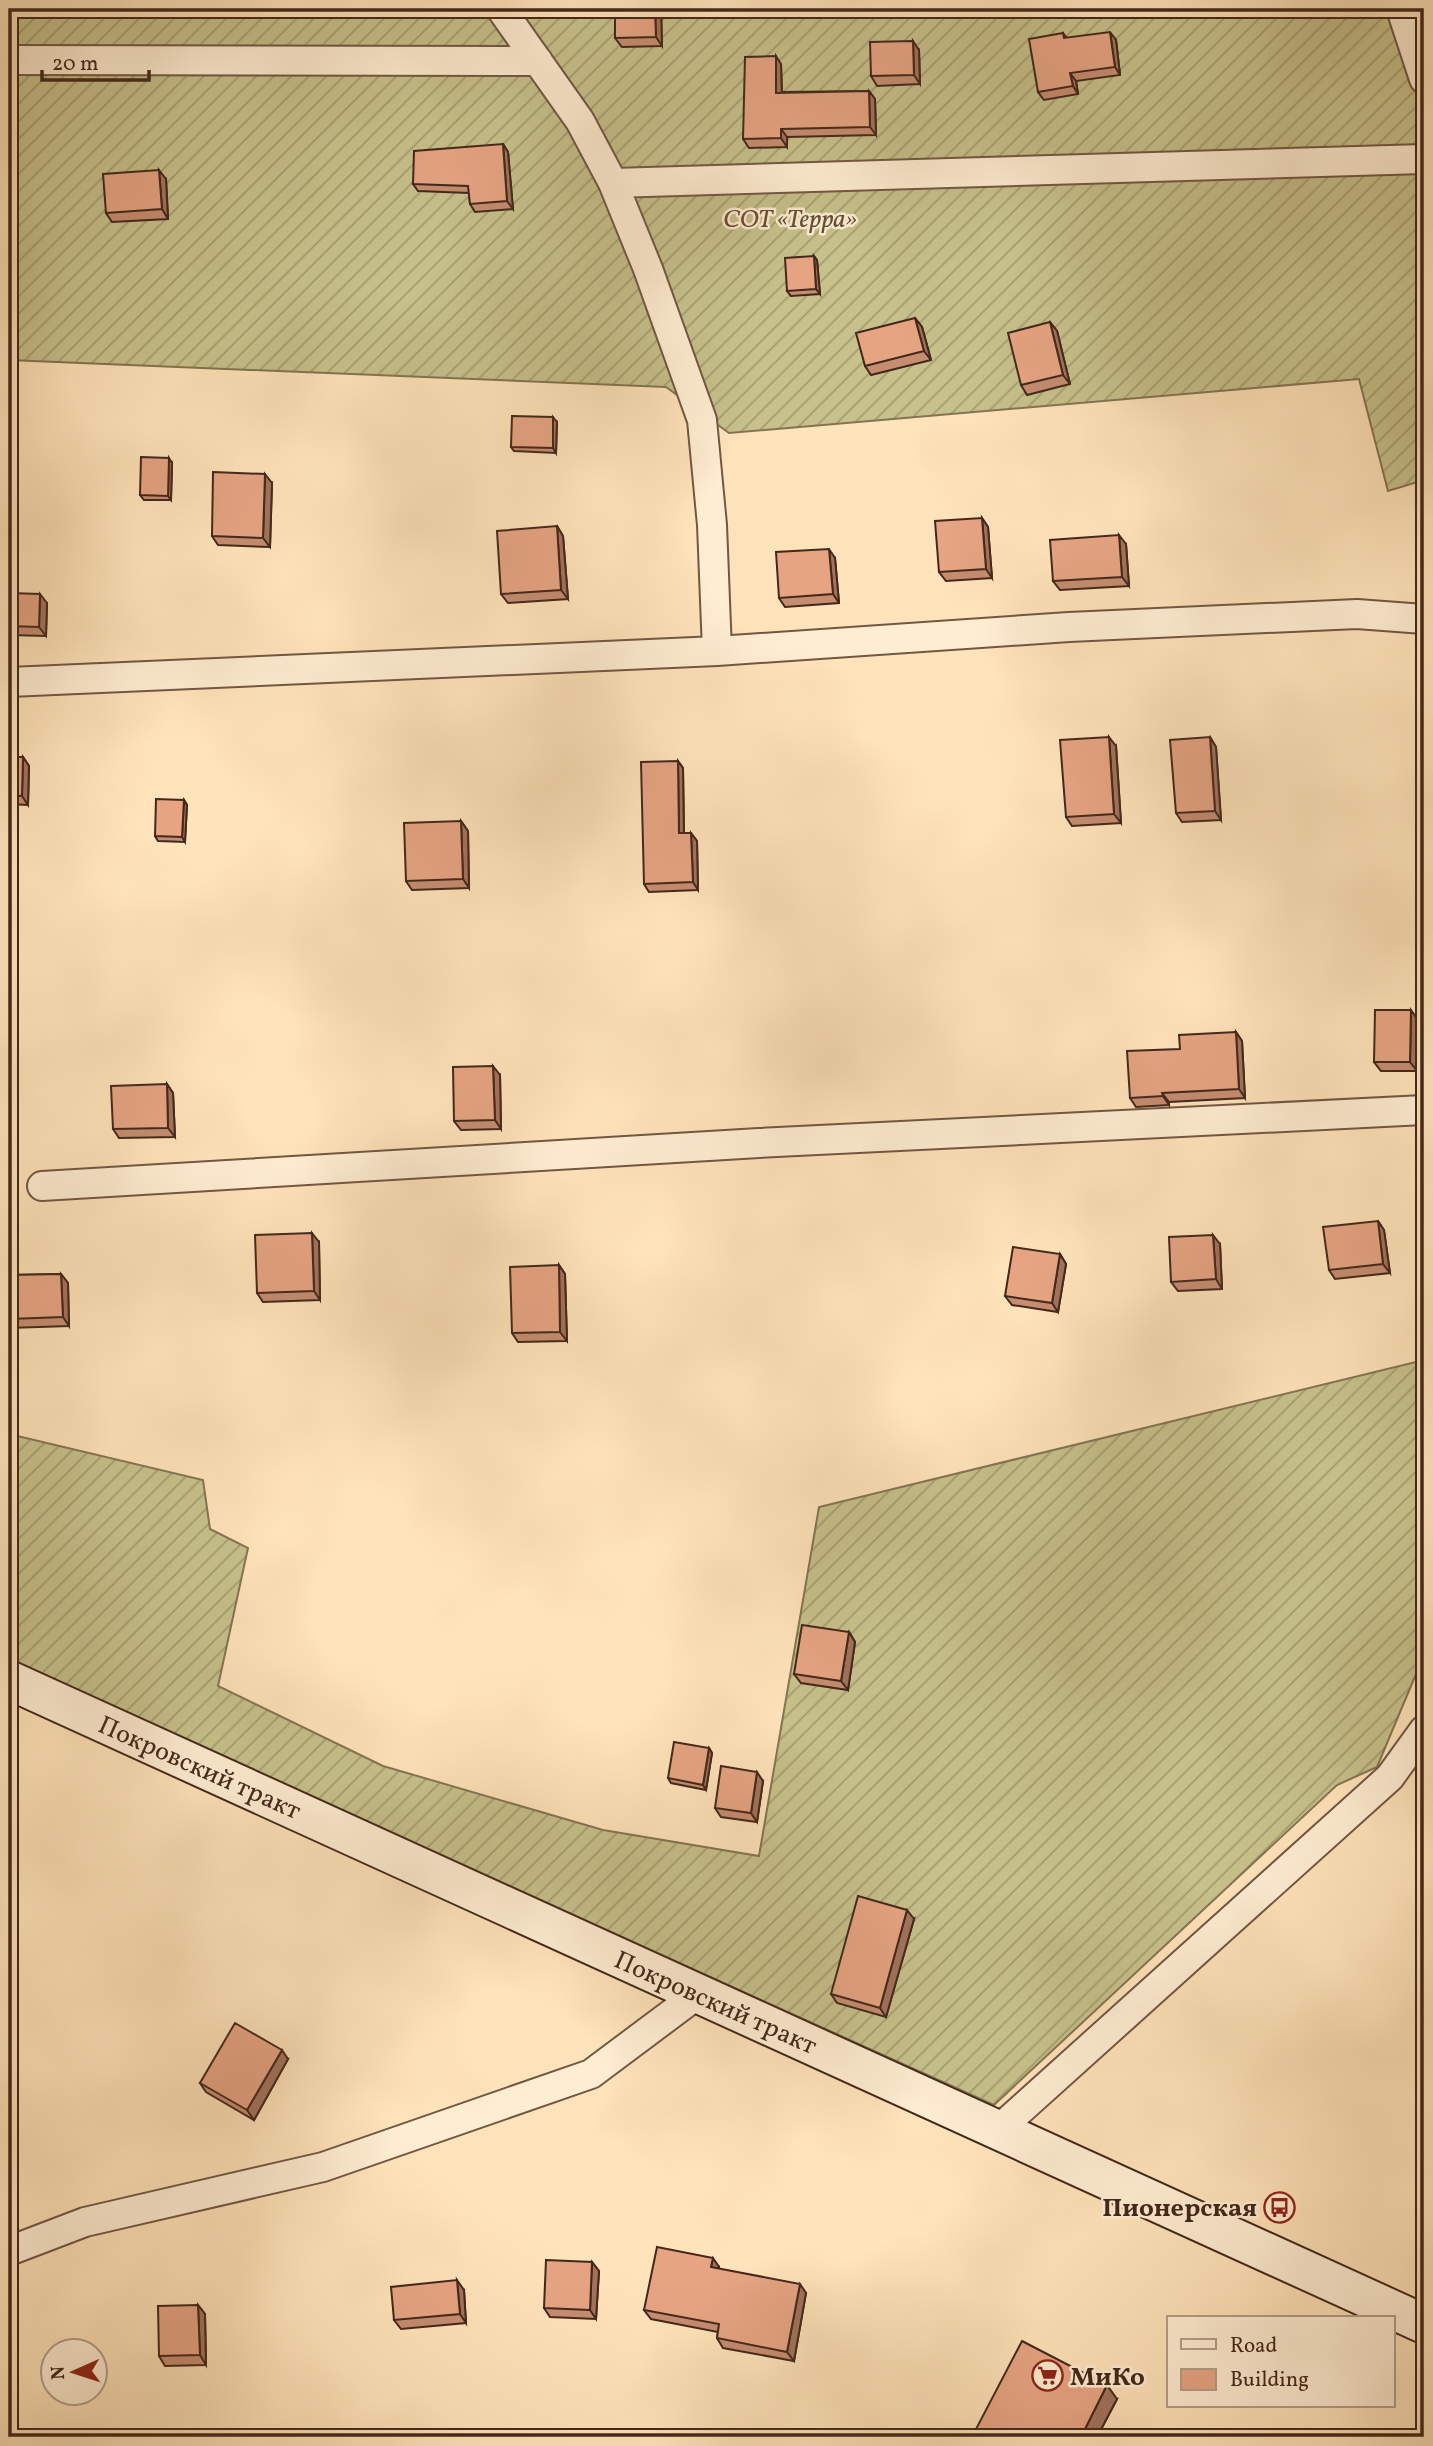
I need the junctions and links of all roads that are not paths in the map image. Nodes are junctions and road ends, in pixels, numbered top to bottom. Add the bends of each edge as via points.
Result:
1 (501, 9) edge
2 (1401, 9) edge
3 (9, 60) edge
4 (538, 61) junction
5 (1424, 79) edge
6 (1424, 159) edge
7 (613, 183) junction
8 (1424, 619) edge
9 (717, 651) junction
10 (9, 682) edge
11 (1424, 1110) edge
12 (42, 1186) dead end
13 (9, 1680) edge
14 (1424, 1730) edge
15 (698, 1994) junction
16 (998, 2130) junction
17 (9, 2251) edge
18 (1424, 2324) edge

1 - 4 street
2 - 5 street
3 - 4 street
4 - 7 street via 580,121
6 - 7 street
7 - 9 street via 702,420
8 - 9 street via 1357,614 1069,627
9 - 10 street
11 - 12 street
13 - 15 main road, Покровский тракт
14 - 16 street via 1390,1777
15 - 16 main road, Покровский тракт
15 - 17 street via 591,2074 323,2166 85,2222
16 - 18 main road, Покровский тракт

